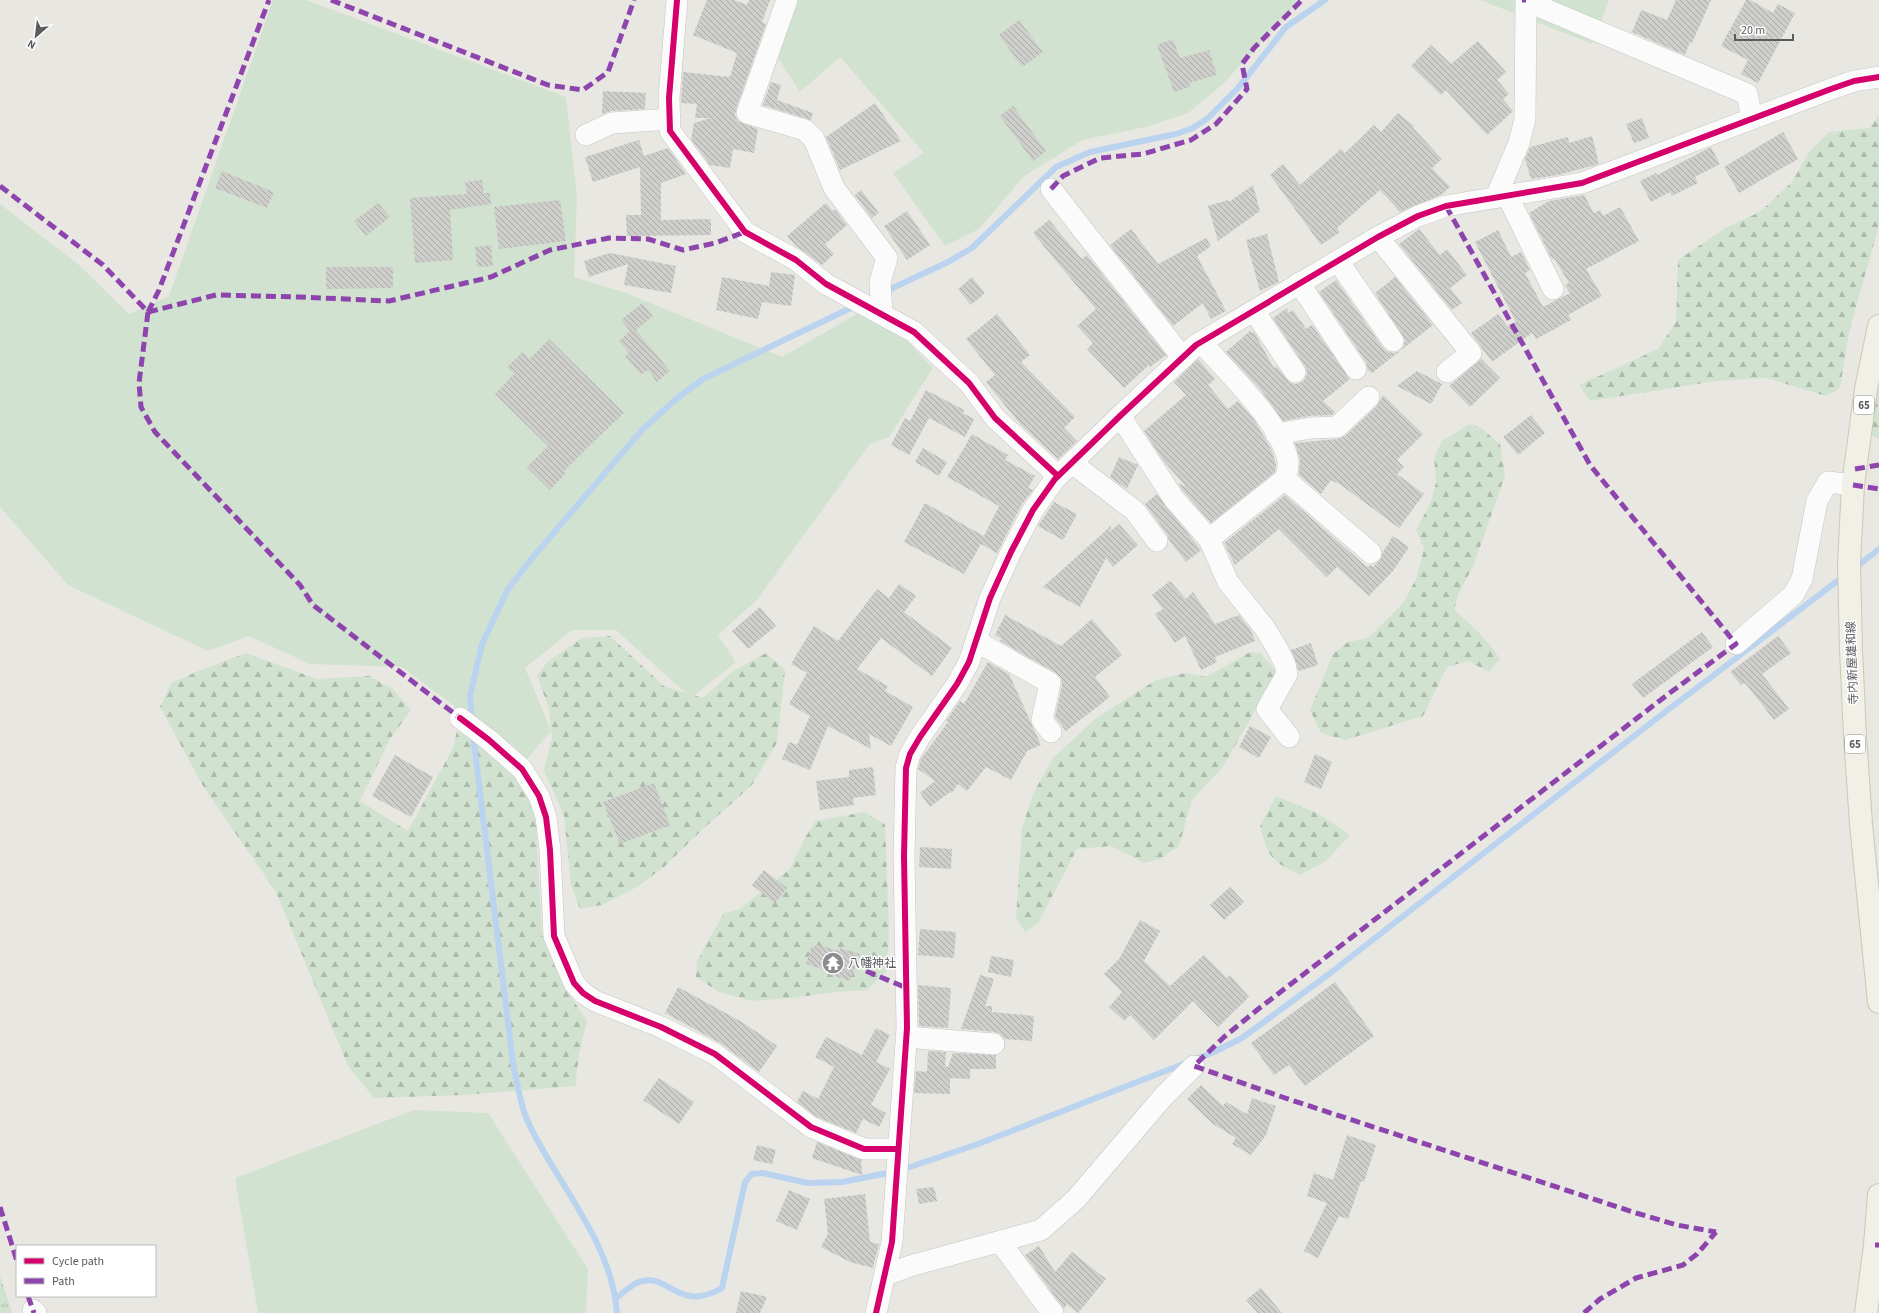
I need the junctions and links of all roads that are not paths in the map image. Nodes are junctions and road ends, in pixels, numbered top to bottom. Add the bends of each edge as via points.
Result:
1 (677, 0) edge
2 (787, 0) edge
3 (1879, 77) edge
4 (670, 118) junction
5 (1752, 118) junction
6 (586, 135) dead end
7 (1051, 189) dead end
8 (1502, 196) junction
9 (1378, 237) junction
10 (1338, 261) junction
11 (1299, 283) junction
12 (1553, 289) dead end
13 (1254, 310) junction
14 (882, 313) junction
15 (1879, 326) edge
16 (1393, 341) dead end
17 (1201, 342) junction
18 (1183, 358) junction
19 (1356, 369) dead end
20 (1295, 372) dead end
21 (1447, 372) dead end
22 (1369, 397) dead end
23 (1120, 416) junction
24 (1276, 434) junction
25 (1065, 469) junction
26 (1285, 479) junction
27 (1853, 485) junction
28 (1209, 539) junction
29 (1157, 541) dead end
30 (1371, 553) dead end
31 (976, 641) junction
32 (1736, 644) dead end
33 (460, 718) dead end
34 (1051, 732) dead end
35 (1289, 737) dead end
36 (1879, 1002) edge
37 (906, 1037) junction
38 (994, 1044) dead end
39 (1194, 1066) dead end
40 (898, 1165) junction
41 (1879, 1195) edge
42 (1000, 1242) junction
43 (886, 1275) junction
44 (876, 1313) edge
45 (1053, 1313) edge
46 (1866, 1313) edge

1 - 4 street via 669,98
2 - 14 street via 747,113 806,130 814,139 834,188 887,258 880,282
3 - 5 street via 1854,80
4 - 6 street via 612,123
4 - 14 street via 670,131 745,232 796,260 826,284
5 - 8 street via 1582,183
5 - 8 street via 1747,94 1526,1 1525,119
7 - 18 street
8 - 9 street via 1446,206 1418,216
8 - 12 street
9 - 10 street
9 - 21 street via 1471,353
10 - 11 street
10 - 16 street
11 - 13 street
11 - 19 street
13 - 17 street
13 - 20 street
14 - 25 street via 914,332 969,382 995,418
15 - 27 main road, 寺内新屋雄和線 / 65 via 1866,389
17 - 18 street
17 - 24 street via 1265,415
18 - 23 street
22 - 24 street via 1337,426
23 - 25 street
23 - 28 street via 1174,498
24 - 26 street via 1288,460
25 - 29 street via 1135,511
25 - 31 street via 1033,510 1010,552 990,598
26 - 28 street
26 - 30 street
27 - 32 street via 1828,482 1817,501 1802,579 1793,596
27 - 36 main road, 寺内新屋雄和線 / 65 via 1850,564 1852,679 1861,824
28 - 35 street via 1228,582 1264,627 1285,664 1287,674 1267,709
31 - 34 street via 1050,683 1042,720
31 - 37 street via 969,662 957,684 920,737 910,754 906,768
33 - 40 street via 522,769 539,796 546,817 550,850 554,936 574,983 583,993 595,1002 661,1027 715,1054 811,1127
37 - 38 street
37 - 40 street
39 - 42 street via 1163,1097 1076,1199 1041,1230
40 - 43 street via 892,1242
41 - 46 main road via 1874,1260
42 - 43 street
42 - 45 street via 1034,1291
43 - 44 street

